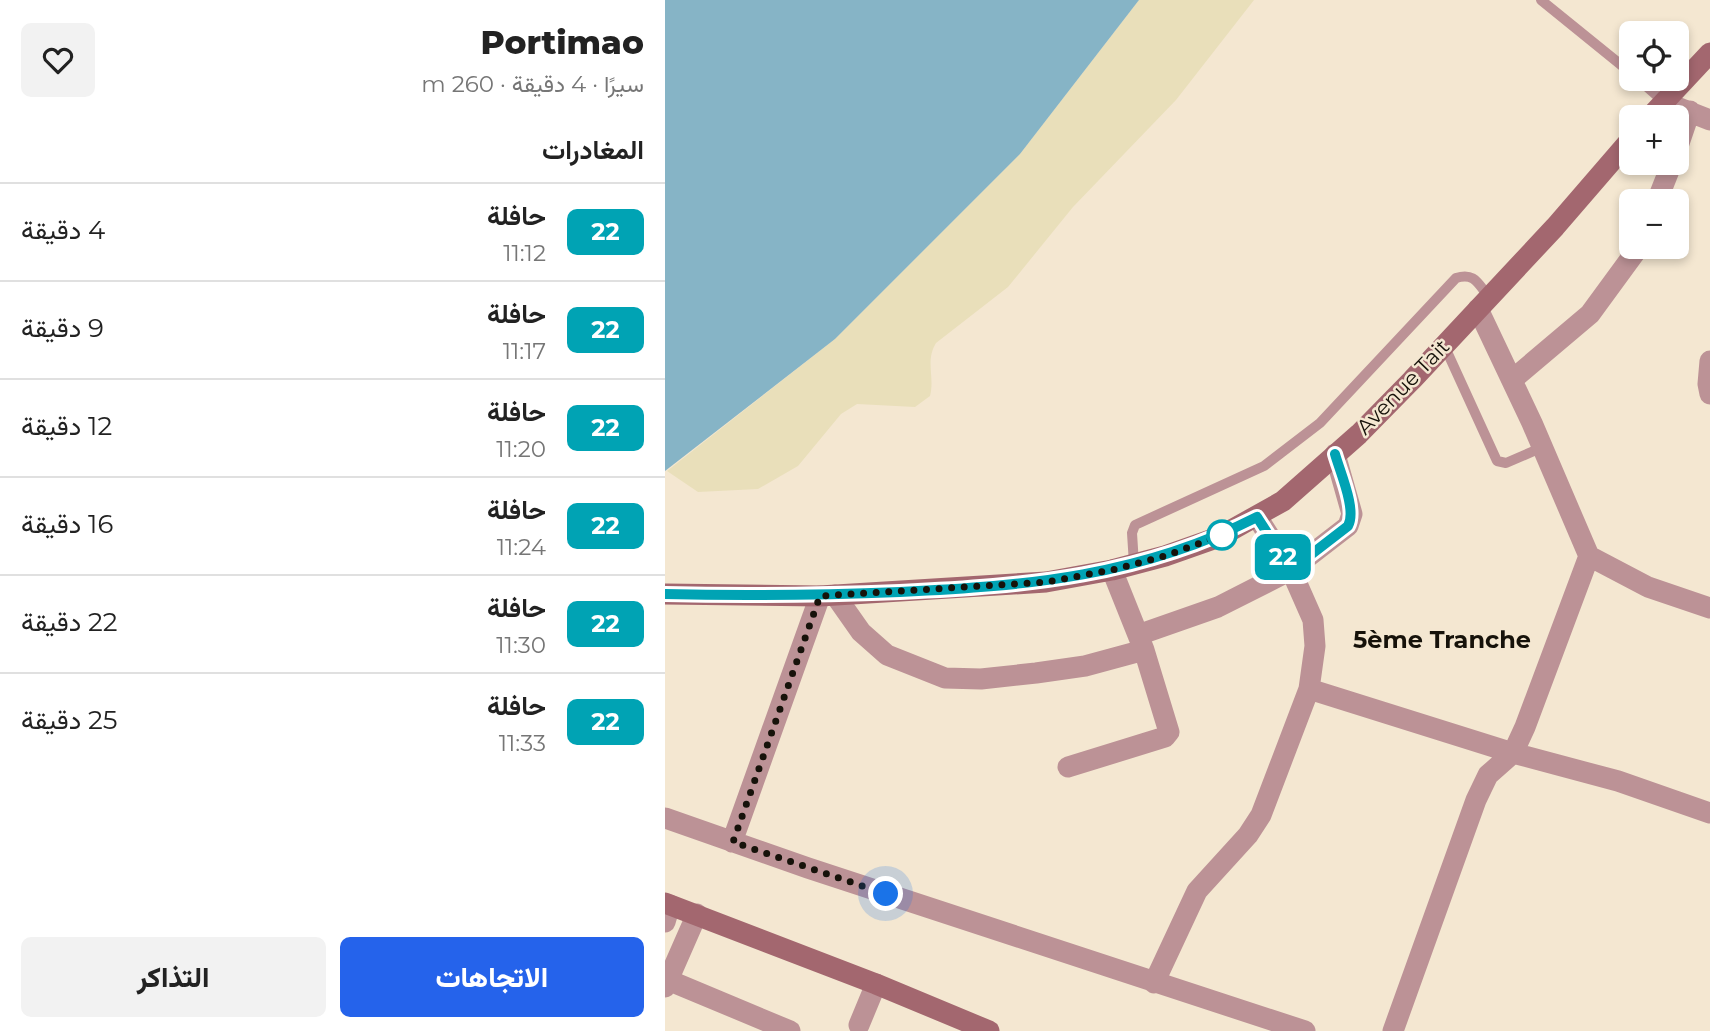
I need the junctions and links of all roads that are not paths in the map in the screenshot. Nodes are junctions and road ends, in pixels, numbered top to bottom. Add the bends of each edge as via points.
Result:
1 (1541, 0) edge
2 (1710, 53) edge
3 (1619, 63) edge
4 (1661, 105) edge
5 (1690, 111) joint
6 (1689, 114) edge
7 (1710, 120) edge
8 (1619, 152) edge
9 (1630, 259) edge
10 (1484, 303) junction
11 (1444, 345) junction
12 (1710, 361) edge
13 (1512, 380) junction
14 (1710, 394) edge
15 (1543, 447) junction
16 (1335, 454) junction
17 (1257, 517) junction
18 (1589, 556) junction
19 (1134, 564) junction
20 (1112, 570) junction
21 (1291, 570) junction
22 (665, 594) edge
23 (827, 595) junction
24 (1710, 608) edge
25 (1141, 643) junction
26 (1309, 689) junction
27 (1513, 753) junction
28 (1068, 767) dead end
29 (1710, 813) edge
30 (665, 818) edge
31 (733, 842) junction
32 (667, 910) edge
33 (697, 914) junction
34 (667, 983) edge
35 (1154, 983) junction
36 (876, 984) junction
37 (954, 1025) edge
38 (863, 1029) edge
39 (790, 1031) edge
40 (989, 1031) edge
41 (1305, 1031) edge
42 (1393, 1031) edge

1 - 3 lane
2 - 4 street
5 - 6 street
5 - 7 street
8 - 10 street, Avenue Tait
9 - 13 street via 1590,314
10 - 11 street, Avenue Tait
10 - 13 street
10 - 19 lane via 1473,278 1456,278 1320,423 1263,466 1136,525 1132,533
11 - 15 lane via 1497,461 1506,463
11 - 16 street, Avenue Tait
12 - 14 street
13 - 15 street
15 - 18 street
16 - 17 street, Avenue Tait via 1283,501
16 - 21 street via 1351,520
17 - 19 street, Avenue Tait via 1219,537
17 - 21 street
18 - 24 street via 1647,587
18 - 27 street
19 - 20 street, Avenue Tait
20 - 23 street, Avenue Tait via 1046,582
20 - 25 street
21 - 25 street
21 - 26 street via 1315,634
22 - 23 street, Avenue Tait
23 - 25 street via 887,655 945,678 981,679 1072,668 1117,659
23 - 31 street
25 - 28 street via 1168,735
26 - 27 street
26 - 35 street via 1261,815 1197,891
27 - 29 street via 1618,781
27 - 42 street via 1488,775 1476,800
30 - 31 street
31 - 35 street
32 - 33 street
33 - 34 street
33 - 36 street
34 - 39 street
35 - 41 street
36 - 37 street
36 - 38 street
37 - 40 street

